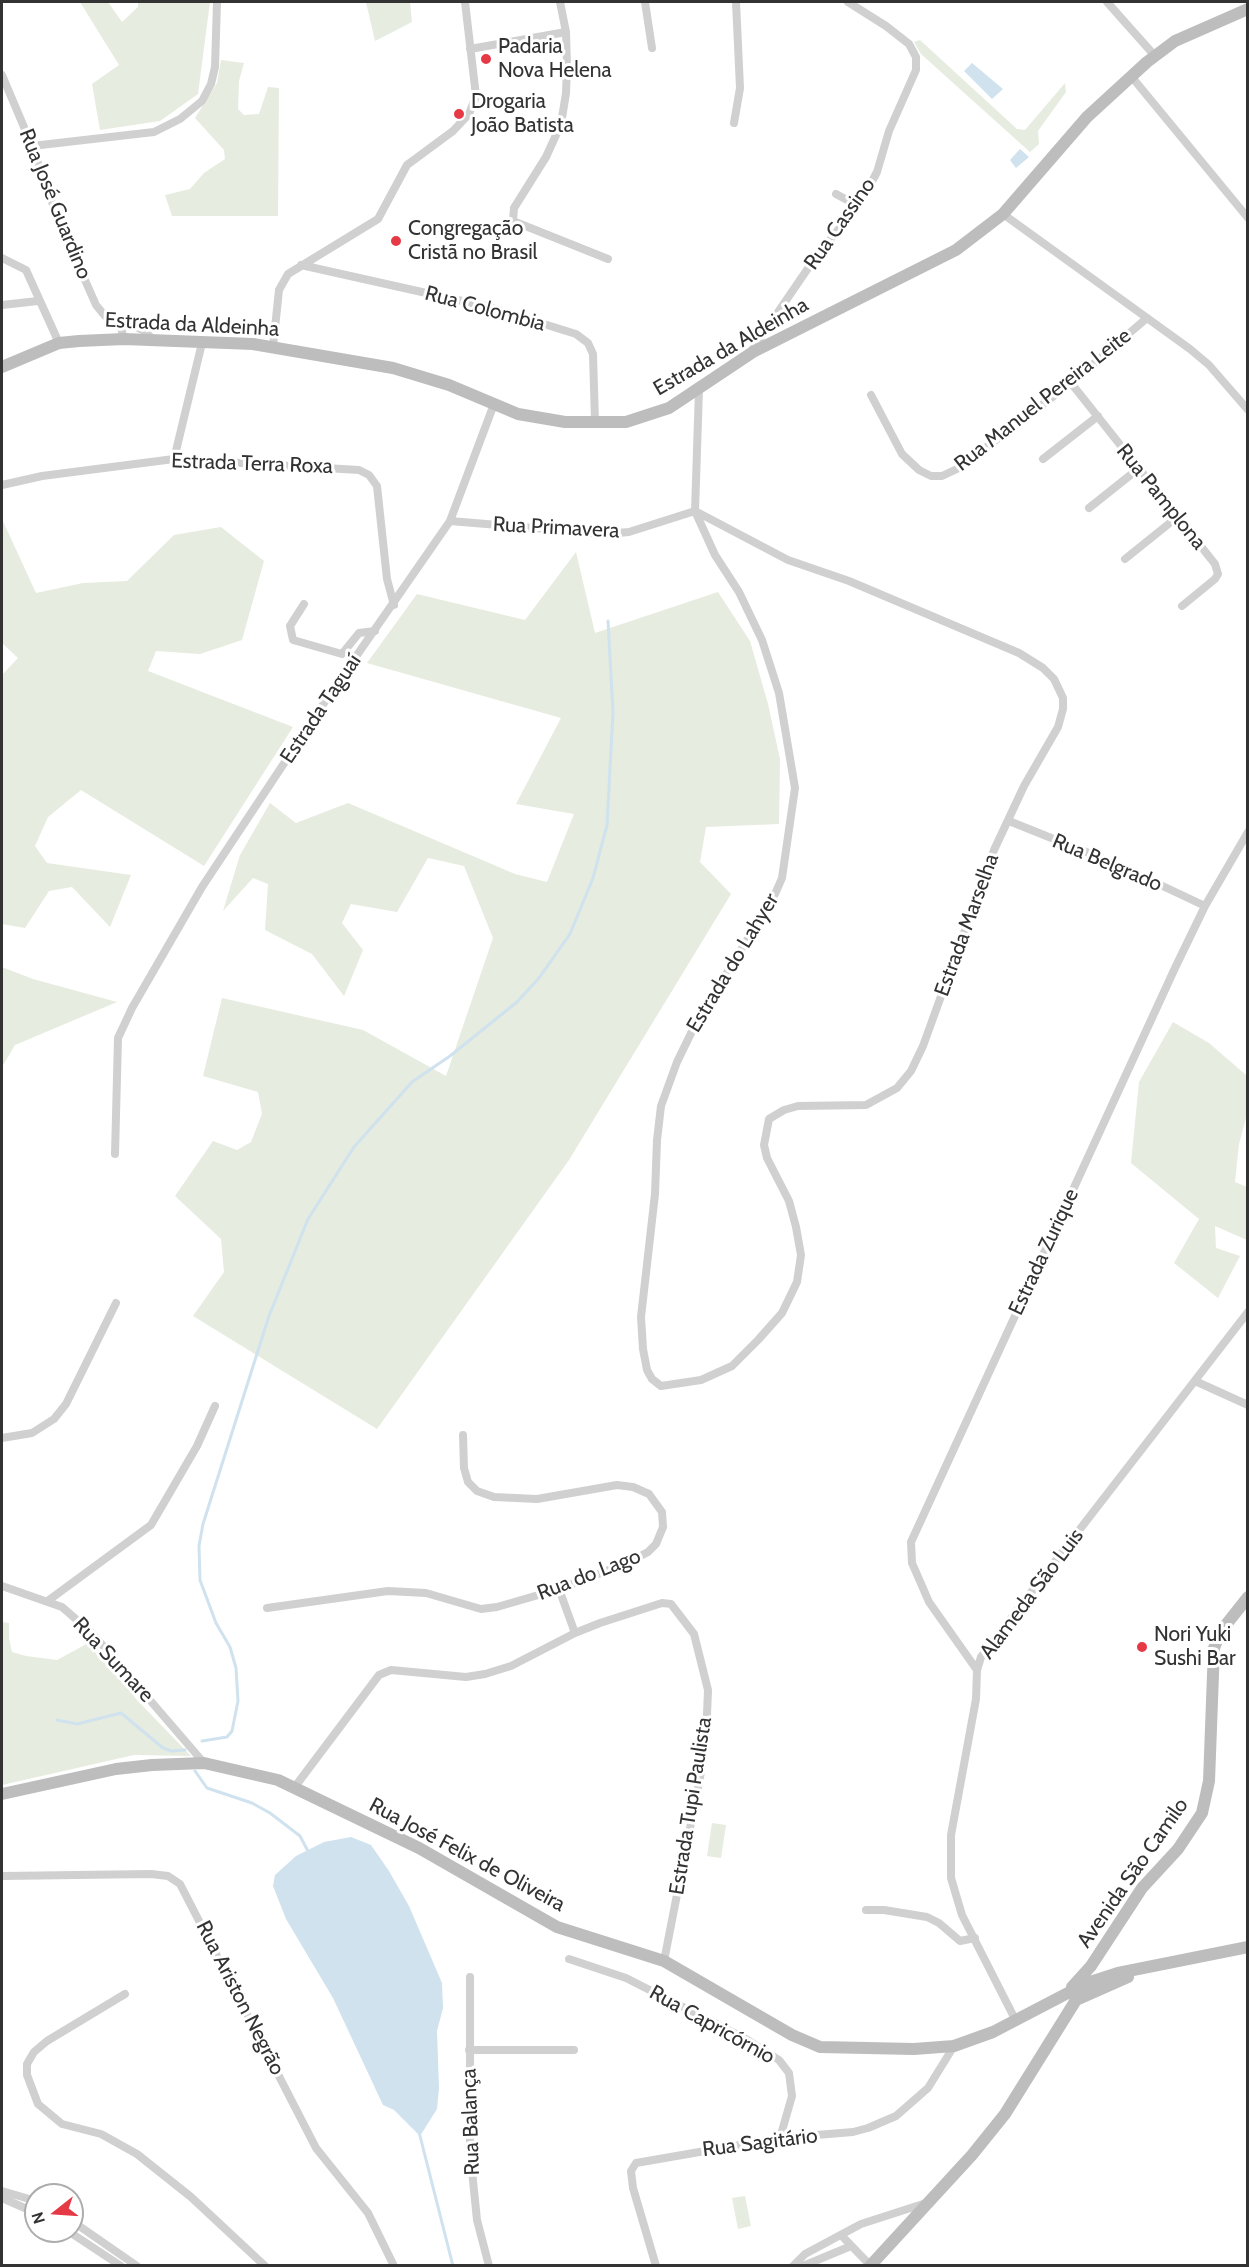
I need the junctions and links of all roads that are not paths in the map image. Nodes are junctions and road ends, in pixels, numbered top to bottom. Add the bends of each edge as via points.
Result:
1 (217, 2) edge
2 (465, 2) edge
3 (560, 2) edge
4 (645, 2) edge
5 (736, 2) edge
6 (848, 2) edge
7 (1107, 2) edge
8 (1248, 9) edge
9 (566, 32) junction
10 (652, 48) dead end
11 (470, 49) junction
12 (1155, 56) junction
13 (2, 75) edge
14 (1131, 76) junction
15 (734, 123) dead end
16 (32, 146) junction
17 (836, 194) dead end
18 (858, 206) junction
19 (1003, 214) junction
20 (1248, 218) edge
21 (2, 258) edge
22 (608, 259) dead end
23 (301, 265) junction
24 (38, 301) junction
25 (2, 305) edge
26 (1147, 318) junction
27 (120, 324) junction
28 (124, 339) junction
29 (153, 340) junction
30 (58, 343) junction
31 (202, 343) junction
32 (273, 347) junction
33 (749, 354) junction
34 (2, 367) edge
35 (1071, 383) junction
36 (699, 389) junction
37 (871, 395) dead end
38 (494, 404) junction
39 (1248, 410) edge
40 (1098, 416) junction
41 (595, 422) junction
42 (174, 459) junction
43 (1043, 459) dead end
44 (1138, 469) junction
45 (2, 485) edge
46 (1089, 508) dead end
47 (695, 511) junction
48 (1176, 518) junction
49 (450, 521) junction
50 (1125, 559) dead end
51 (304, 604) dead end
52 (394, 605) junction
53 (1182, 606) dead end
54 (375, 631) junction
55 (1009, 821) junction
56 (1248, 832) edge
57 (1205, 906) junction
58 (115, 1154) dead end
59 (116, 1303) dead end
60 (1248, 1312) edge
61 (1195, 1381) junction
62 (661, 1386) joint
63 (1248, 1405) edge
64 (215, 1406) dead end
65 (463, 1435) dead end
66 (2, 1438) edge
67 (2, 1586) edge
68 (559, 1589) junction
69 (1248, 1597) edge
70 (49, 1600) junction
71 (267, 1608) dead end
72 (575, 1633) junction
73 (977, 1670) junction
74 (204, 1763) junction
75 (294, 1788) junction
76 (2, 1794) edge
77 (2, 1876) edge
78 (866, 1910) dead end
79 (975, 1938) junction
80 (1248, 1947) edge
81 (569, 1959) dead end
82 (664, 1961) junction
83 (1091, 1966) junction
84 (470, 1977) dead end
85 (1089, 1987) junction
86 (125, 1994) dead end
87 (1074, 1995) junction
88 (1016, 2021) junction
89 (954, 2046) junction
90 (469, 2050) junction
91 (574, 2050) dead end
92 (780, 2138) junction
93 (2, 2193) edge
94 (24, 2198) edge
95 (926, 2203) junction
96 (24, 2206) edge
97 (84, 2229) edge
98 (841, 2235) junction
99 (84, 2241) edge
100 (851, 2246) junction
101 (121, 2265) edge
102 (137, 2265) edge
103 (265, 2265) edge
104 (394, 2265) edge
105 (489, 2265) edge
106 (656, 2265) edge
107 (793, 2265) edge
108 (804, 2265) edge
109 (870, 2265) edge

1 - 16 street via 211,84 202,101 180,119 154,132
2 - 11 street
3 - 9 street
4 - 10 street
5 - 15 street via 740,88
6 - 18 street, Rua Cassino via 909,44 917,63 877,172
7 - 12 street
8 - 12 main road, Estrada da Aldeinha via 1175,41
9 - 11 street
9 - 22 street via 566,93 561,124 546,157 514,208 513,221
11 - 23 street via 476,96 462,123 407,165 378,219
12 - 14 main road, Estrada da Aldeinha
13 - 16 street, Rua José Guardino
14 - 19 main road, Estrada da Aldeinha via 1087,117
14 - 20 street
16 - 27 street, Rua José Guardino via 58,219 96,305 105,316
17 - 18 street
18 - 33 street, Rua Cassino via 813,261
19 - 26 street
19 - 33 main road, Estrada da Aldeinha via 956,250
21 - 24 street via 26,270
23 - 32 street via 288,274 279,290
23 - 41 street, Rua Colombia via 489,307 576,334 588,343 593,354
24 - 25 street
24 - 30 street
26 - 35 street, Rua Manuel Pereira Leite
26 - 39 street via 1209,365
27 - 28 street
27 - 29 street, Rua José Guardino via 132,325
28 - 29 main road, Estrada da Aldeinha
28 - 30 main road, Estrada da Aldeinha
29 - 31 main road, Estrada da Aldeinha
30 - 34 main road, Estrada da Aldeinha
31 - 32 main road, Estrada da Aldeinha
31 - 42 street
32 - 38 main road, Estrada da Aldeinha via 393,368
33 - 36 main road, Estrada da Aldeinha
35 - 37 street, Rua Manuel Pereira Leite via 942,476 919,470 902,454
35 - 40 street, Rua Pamplona
36 - 41 main road, Estrada da Aldeinha via 650,415 626,422
36 - 47 street, Estrada do Lahyer
38 - 41 main road, Estrada da Aldeinha via 518,414 565,422
38 - 49 street, Estrada Taguaí
40 - 43 street
40 - 44 street, Rua Pamplona
42 - 45 street, Estrada Terra Roxa
42 - 52 street, Estrada Terra Roxa via 347,468 369,475 377,486 387,579
44 - 46 street
44 - 48 street, Rua Pamplona
47 - 49 street, Rua Primavera via 629,532 608,534
47 - 55 street, Estrada Marselha via 788,560 849,581 1019,653 1043,668 1059,686 1064,709
47 - 62 street, Estrada do Lahyer via 762,640 779,693 793,761 794,814 778,886 695,1025 661,1106 641,1317 647,1370
48 - 50 street
48 - 53 street, Rua Pamplona via 1218,569 1215,579
49 - 52 street, Estrada Taguaí
51 - 54 street via 290,626 293,640 342,654 359,633
52 - 54 street, Estrada Taguaí
54 - 58 street, Estrada Taguaí via 202,887 132,1008 118,1038
55 - 57 street, Rua Belgrado via 1116,864
55 - 62 street, Estrada Marselha via 994,850 911,1071 897,1088 866,1105 798,1106 769,1119 764,1145 767,1158 789,1201 801,1255 797,1282 782,1313 725,1370 700,1380
56 - 57 street, Estrada Zurique
57 - 73 street, Estrada Zurique via 911,1542 912,1563 929,1602
59 - 66 street via 66,1404 54,1419 32,1433
60 - 61 street, Alameda São Luis
61 - 63 street
61 - 73 street, Alameda São Luis via 984,1650
64 - 70 street via 188,1464 152,1525
65 - 68 street, Rua do Lago via 468,1482 477,1491 494,1497 537,1499 616,1485 644,1490 656,1500 663,1527 648,1552
67 - 70 street, Rua Sumare
68 - 71 street, Rua do Lago via 481,1609 426,1593 388,1591
68 - 72 street
69 - 83 main road, Avenida São Camilo via 1221,1631 1214,1648 1209,1781 1202,1813 1178,1850 1126,1910
70 - 74 street, Rua Sumare via 93,1634
72 - 75 street, Estrada Tupi Paulista via 511,1666 485,1674 466,1677 391,1670 379,1675
72 - 82 street, Estrada Tupi Paulista via 646,1608 671,1604 694,1634 703,1661 708,1690 706,1738
73 - 79 street, Alameda São Luis via 976,1699 949,1856 953,1891
74 - 75 main road, Rua José Felix de Oliveira via 244,1770
74 - 76 main road, Rua José Felix de Oliveira via 116,1769
75 - 82 main road, Rua José Felix de Oliveira via 419,1848 557,1927
77 - 104 street, Rua Ariston Negrão via 151,1874 168,1876 180,1884 316,2148 368,2213
78 - 79 street via 927,1917 960,1941
79 - 88 street, Alameda São Luis
80 - 85 main road, Rua José Felix de Oliveira via 1146,1969
81 - 92 street, Rua Capricórnio via 626,1978 779,2060 789,2073 792,2096
82 - 89 main road, Rua José Felix de Oliveira via 813,2045 914,2049
83 - 85 main road, Avenida São Camilo
83 - 87 main road, Avenida São Camilo
84 - 90 street, Rua Balança
85 - 87 main road, Rua José Felix de Oliveira
86 - 103 street via 34,2052 27,2064 27,2075 38,2104 62,2124 101,2134 137,2154
87 - 88 main road, Rua José Felix de Oliveira
87 - 95 main road, Avenida São Camilo via 1005,2114
88 - 89 main road, Rua José Felix de Oliveira
89 - 92 street, Rua Sagitário via 928,2088 896,2116 853,2132
90 - 91 street
90 - 105 street, Rua Balança via 472,2179 477,2220
92 - 106 street, Rua Sagitário via 636,2163 631,2171 633,2188
93 - 94 street
93 - 96 street
95 - 98 street via 884,2215
95 - 109 main road, Avenida São Camilo
97 - 102 street
98 - 100 street
98 - 107 street
99 - 101 street
100 - 108 street
100 - 109 street

